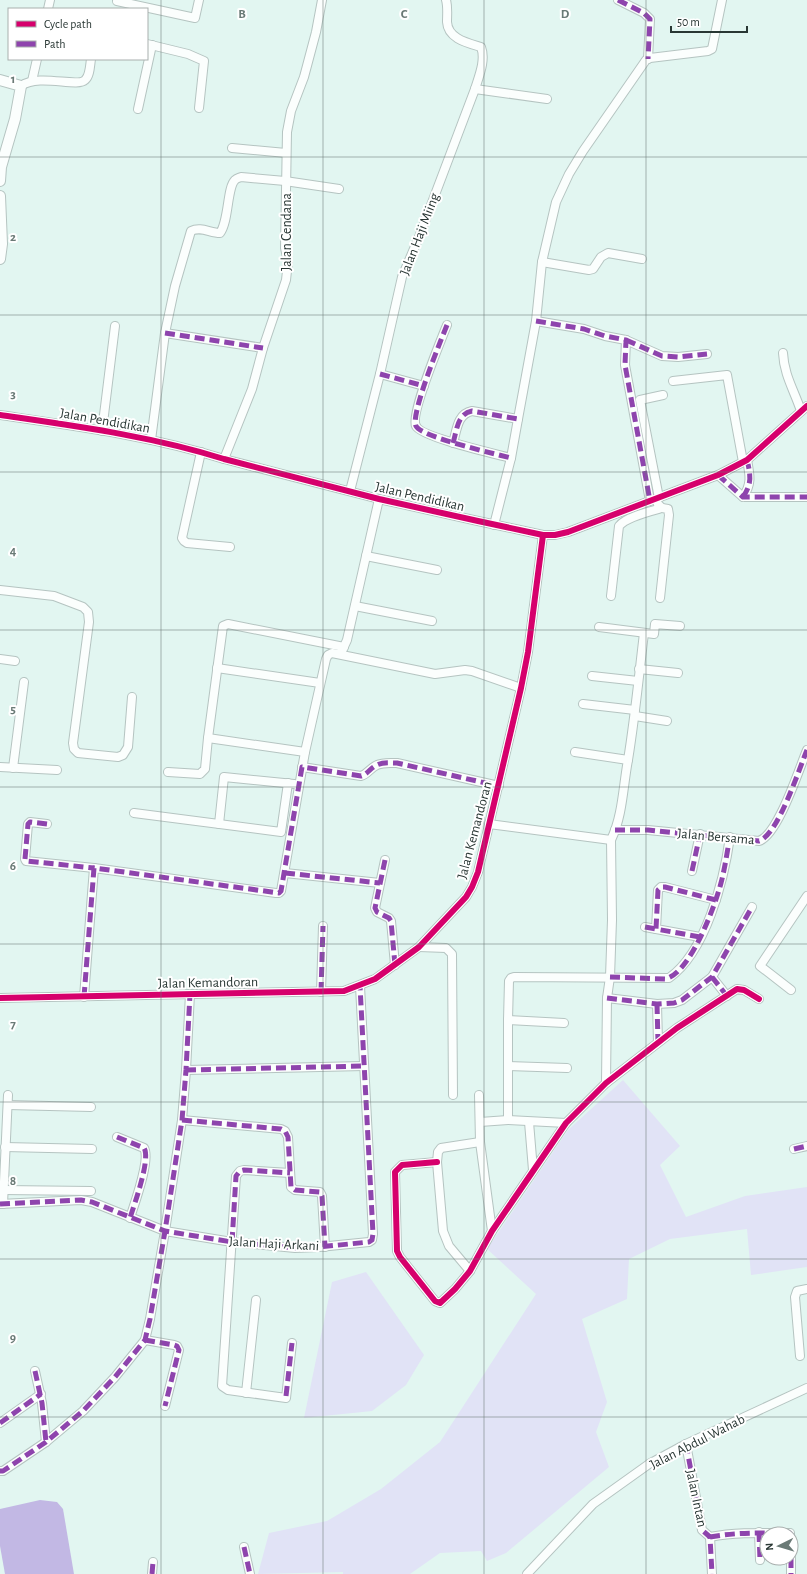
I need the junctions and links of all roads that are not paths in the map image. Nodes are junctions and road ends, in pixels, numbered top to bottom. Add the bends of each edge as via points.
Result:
1 (199, 0) edge
2 (322, 0) edge
3 (446, 0) edge
4 (618, 0) edge
5 (722, 0) edge
6 (117, 1) dead end
7 (150, 45) edge
8 (148, 56) edge
9 (648, 59) junction
10 (37, 60) edge
11 (91, 60) edge
12 (147, 60) edge
13 (0, 80) edge
14 (32, 81) junction
15 (21, 86) junction
16 (475, 89) junction
17 (547, 99) dead end
18 (199, 108) dead end
19 (138, 109) dead end
20 (232, 148) dead end
21 (286, 153) junction
22 (0, 181) edge
23 (286, 181) junction
24 (339, 189) dead end
25 (0, 196) edge
26 (0, 206) edge
27 (0, 258) edge
28 (642, 259) dead end
29 (542, 262) junction
30 (536, 321) junction
31 (447, 325) dead end
32 (115, 326) dead end
33 (165, 333) junction
34 (626, 340) junction
35 (263, 348) junction
36 (783, 353) dead end
37 (707, 354) dead end
38 (380, 374) junction
39 (673, 381) dead end
40 (424, 386) junction
41 (663, 395) dead end
42 (804, 409) edge
43 (0, 414) edge
44 (518, 419) junction
45 (102, 431) junction
46 (151, 440) junction
47 (453, 443) junction
48 (201, 452) junction
49 (511, 458) junction
50 (224, 459) junction
51 (745, 461) junction
52 (718, 475) junction
53 (350, 491) junction
54 (807, 497) edge
55 (743, 498) junction
56 (379, 499) junction
57 (654, 499) junction
58 (662, 508) junction
59 (494, 524) junction
60 (543, 535) junction
61 (230, 547) dead end
62 (366, 556) junction
63 (437, 570) dead end
64 (0, 590) edge
65 (611, 596) dead end
66 (660, 598) dead end
67 (355, 606) junction
68 (432, 621) dead end
69 (680, 626) dead end
70 (599, 627) dead end
71 (644, 633) junction
72 (344, 647) junction
73 (341, 655) junction
74 (0, 659) edge
75 (15, 661) dead end
76 (217, 668) junction
77 (640, 669) junction
78 (678, 673) dead end
79 (592, 676) dead end
80 (638, 681) junction
81 (24, 682) dead end
82 (320, 683) junction
83 (521, 688) junction
84 (132, 697) dead end
85 (583, 704) dead end
86 (635, 713) junction
87 (667, 721) dead end
88 (208, 738) junction
89 (807, 750) edge
90 (305, 752) junction
91 (575, 752) dead end
92 (628, 760) junction
93 (0, 767) edge
94 (302, 767) junction
95 (13, 768) junction
96 (57, 770) dead end
97 (168, 772) dead end
98 (288, 783) junction
99 (300, 785) junction
100 (498, 786) junction
101 (134, 813) dead end
102 (47, 824) dead end
103 (219, 824) junction
104 (489, 824) junction
105 (616, 830) junction
106 (700, 834) junction
107 (730, 837) junction
108 (611, 840) junction
109 (385, 860) dead end
110 (94, 868) junction
111 (692, 871) dead end
112 (285, 873) junction
113 (380, 883) junction
114 (807, 896) edge
115 (716, 900) junction
116 (752, 907) dead end
117 (323, 926) dead end
118 (645, 927) dead end
119 (656, 929) junction
120 (700, 937) junction
121 (419, 947) junction
122 (396, 965) junction
123 (610, 977) junction
124 (712, 977) junction
125 (360, 986) junction
126 (790, 990) dead end
127 (321, 992) junction
128 (190, 994) junction
129 (727, 996) junction
130 (84, 997) junction
131 (0, 998) edge
132 (607, 998) junction
133 (759, 1000) dead end
134 (657, 1004) junction
135 (508, 1020) junction
136 (564, 1023) dead end
137 (658, 1042) junction
138 (364, 1066) junction
139 (508, 1066) junction
140 (567, 1068) dead end
141 (186, 1070) junction
142 (606, 1083) junction
143 (8, 1095) dead end
144 (453, 1095) dead end
145 (479, 1095) dead end
146 (8, 1105) junction
147 (91, 1107) dead end
148 (182, 1120) junction
149 (508, 1120) junction
150 (480, 1122) junction
151 (529, 1122) junction
152 (566, 1123) junction
153 (117, 1138) dead end
154 (480, 1142) junction
155 (807, 1146) edge
156 (6, 1147) junction
157 (92, 1149) dead end
158 (794, 1149) dead end
159 (437, 1162) junction
160 (533, 1170) junction
161 (290, 1173) junction
162 (3, 1190) junction
163 (91, 1191) dead end
164 (1, 1204) edge
165 (130, 1218) junction
166 (165, 1231) junction
167 (492, 1231) junction
168 (232, 1242) junction
169 (325, 1247) junction
170 (470, 1271) junction
171 (807, 1289) edge
172 (256, 1300) dead end
173 (145, 1340) junction
174 (292, 1343) dead end
175 (800, 1356) dead end
176 (35, 1371) dead end
177 (807, 1388) edge
178 (246, 1393) junction
179 (41, 1394) junction
180 (166, 1406) dead end
181 (0, 1422) edge
182 (46, 1442) junction
183 (686, 1444) junction
184 (0, 1471) edge
185 (759, 1532) edge
186 (710, 1537) junction
187 (244, 1547) dead end
188 (153, 1562) dead end
189 (152, 1574) edge
190 (250, 1574) edge
191 (527, 1574) edge
192 (712, 1574) edge

1 - 6 street via 195,18
2 - 21 street, Jalan Cendana via 304,77 291,112
3 - 16 street, Jalan Haji Miing via 451,32 460,41 481,47 483,53 482,68
4 - 9 street via 650,18
5 - 9 street via 712,49
7 - 8 street
7 - 18 street via 188,54 204,61
9 - 29 street via 615,103 569,174 556,202
10 - 14 street
11 - 14 street via 85,81
12 - 19 street
13 - 15 street
14 - 15 street
15 - 22 street via 16,119 1,168
16 - 17 street
16 - 38 street, Jalan Haji Miing via 402,277
20 - 21 street
21 - 23 street, Jalan Cendana
23 - 24 street
23 - 33 street via 237,178 232,185 225,224 220,233 202,229 191,231
23 - 35 street, Jalan Cendana via 286,280
25 - 26 street
26 - 27 street
28 - 29 street via 608,253 589,270
29 - 30 street
30 - 34 street via 584,329
30 - 44 street
31 - 40 street
32 - 45 street
33 - 35 street
33 - 46 street
34 - 37 street via 662,356
34 - 57 street via 626,365
35 - 50 street, Jalan Cendana via 252,389
36 - 42 street via 783,367
38 - 40 street
38 - 53 street, Jalan Haji Miing
39 - 51 street via 728,375
40 - 47 street via 414,420 416,427 420,431
41 - 57 street via 640,400
42 - 51 street, Jalan Pendidikan
43 - 45 street, Jalan Pendidikan
44 - 47 street via 472,411 465,413 460,419
44 - 49 street
45 - 46 street, Jalan Pendidikan
46 - 48 street, Jalan Pendidikan
47 - 49 street
48 - 50 street, Jalan Pendidikan
48 - 61 street via 182,538 187,543
49 - 59 street
50 - 53 street, Jalan Pendidikan
51 - 52 street, Jalan Pendidikan
51 - 55 street via 750,480
52 - 55 street
52 - 57 street, Jalan Pendidikan via 706,476
53 - 56 street, Jalan Pendidikan
54 - 55 street
56 - 59 street, Jalan Pendidikan
56 - 62 street
57 - 58 street
57 - 60 street, Jalan Pendidikan via 568,532
58 - 65 street via 631,518 620,526
58 - 66 street via 668,509 669,516
59 - 60 street, Jalan Pendidikan
60 - 83 street, Jalan Kemandoran
62 - 63 street
62 - 67 street
64 - 84 street via 54,596 83,607 88,612 89,622 73,743 78,753 118,757 122,755 128,747
67 - 68 street
67 - 72 street
69 - 71 street via 655,624 654,634
70 - 71 street
71 - 77 street
72 - 73 street
72 - 76 street via 228,624 223,626
73 - 82 street via 328,655
73 - 83 street via 435,674 472,671
74 - 75 street
76 - 82 street
76 - 88 street
77 - 78 street
77 - 80 street
79 - 80 street
80 - 86 street
81 - 95 street
82 - 90 street
83 - 100 street, Jalan Kemandoran
85 - 86 street
86 - 87 street
86 - 92 street
88 - 90 street
88 - 97 street via 205,769 200,774
89 - 107 street, Jalan Bersama via 770,834 759,841
90 - 94 street
91 - 92 street
92 - 105 street
93 - 95 street
94 - 99 street
94 - 100 street via 361,776 377,765 397,763
95 - 96 street
98 - 99 street
98 - 103 street via 224,777
98 - 103 street via 281,832
99 - 112 street
100 - 104 street, Jalan Kemandoran
101 - 103 street
102 - 110 street via 28,824 26,861
104 - 108 street
104 - 121 street, Jalan Kemandoran via 478,872 466,897
105 - 106 street, Jalan Bersama
105 - 108 street
106 - 107 street, Jalan Bersama
106 - 111 street
107 - 115 street
108 - 123 street
109 - 113 street
110 - 112 street via 279,893
110 - 130 street
112 - 113 street
113 - 122 street via 376,910 391,920
114 - 126 street via 760,966
115 - 119 street via 661,887 658,890
115 - 120 street
116 - 124 street
117 - 127 street
118 - 119 street
119 - 120 street
120 - 123 street via 683,964 669,978
121 - 122 street, Jalan Kemandoran
121 - 144 street via 446,948 452,954
122 - 125 street, Jalan Kemandoran
123 - 132 street
123 - 135 street via 514,976 509,981
124 - 129 street
124 - 134 street via 682,1000
125 - 127 street, Jalan Kemandoran via 344,991
125 - 138 street, Jalan Haji Arkani
127 - 128 street, Jalan Kemandoran
128 - 130 street, Jalan Kemandoran
128 - 141 street
129 - 133 street via 741,989
129 - 137 street
130 - 131 street, Jalan Kemandoran
132 - 134 street
132 - 142 street
134 - 137 street
135 - 136 street
135 - 139 street
137 - 142 street
138 - 141 street
138 - 169 street, Jalan Haji Arkani via 372,1240
139 - 140 street
139 - 149 street
141 - 148 street
142 - 152 street
143 - 146 street
145 - 150 street
146 - 147 street
146 - 156 street
148 - 161 street via 281,1129 288,1137
148 - 166 street
149 - 150 street
149 - 151 street
150 - 154 street
151 - 152 street
151 - 160 street
152 - 160 street
153 - 165 street via 145,1149 143,1174
154 - 159 street via 441,1148
154 - 167 street
155 - 158 street
156 - 157 street
156 - 162 street
159 - 170 street via 443,1231 450,1246
159 - 170 street via 402,1165 395,1172 398,1251 400,1257 437,1302 442,1301 455,1289
160 - 167 street
161 - 168 street via 244,1170 237,1173
161 - 169 street via 291,1187 295,1190 320,1192 322,1196
162 - 163 street
162 - 164 street
164 - 165 street, Jalan Haji Arkani via 81,1200 102,1205
165 - 166 street, Jalan Haji Arkani
166 - 168 street, Jalan Haji Arkani
166 - 173 street
167 - 170 street
168 - 169 street, Jalan Haji Arkani via 295,1248
168 - 178 street via 221,1384 224,1389
171 - 175 street via 797,1291 795,1297
172 - 178 street
173 - 180 street via 174,1345 179,1350
173 - 182 street via 83,1411
174 - 178 street via 286,1398
176 - 179 street
177 - 183 street, Jalan Abdul Wahab
179 - 181 street
179 - 182 street
182 - 184 street
183 - 186 street, Jalan Intan via 702,1530
183 - 191 street, Jalan Abdul Wahab via 649,1464 598,1499
185 - 186 street
186 - 192 street, Jalan Intan
187 - 190 street
188 - 189 street

